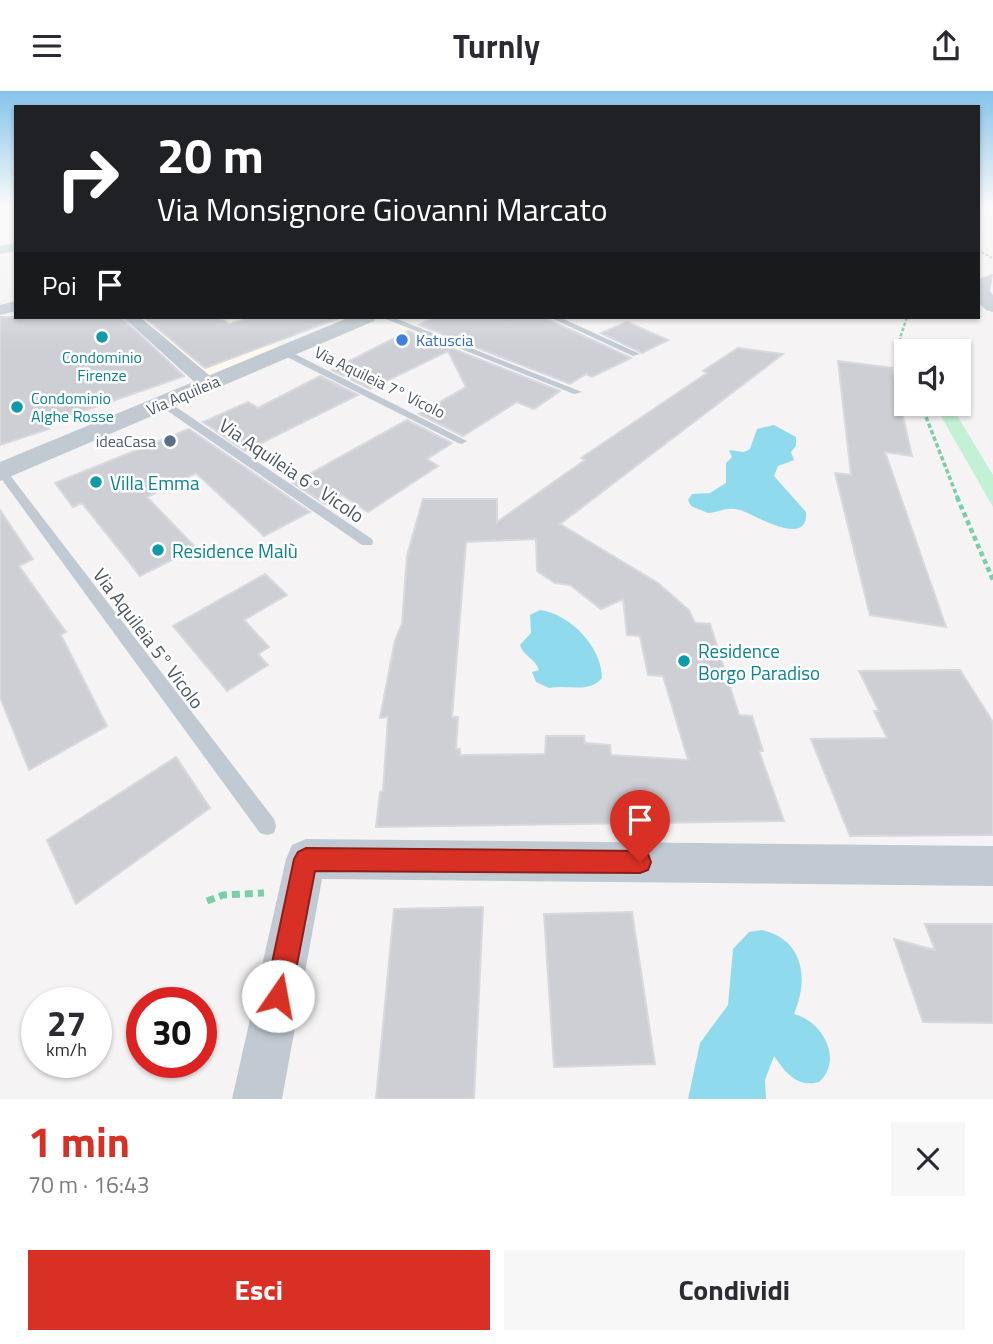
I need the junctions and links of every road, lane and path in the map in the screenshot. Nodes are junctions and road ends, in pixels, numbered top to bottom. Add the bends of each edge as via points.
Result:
1 (985, 266) edge
2 (993, 306) edge
3 (133, 319) edge
4 (355, 319) edge
5 (390, 319) edge
6 (557, 319) edge
7 (906, 319) edge
8 (900, 339) edge
9 (284, 352) junction
10 (636, 354) dead end
11 (208, 384) junction
12 (577, 392) dead end
13 (163, 403) junction
14 (925, 416) edge
15 (463, 440) dead end
16 (1, 472) edge
17 (367, 542) dead end
18 (993, 580) edge
19 (267, 826) dead end
20 (993, 866) edge
21 (299, 893) junction
22 (207, 901) dead end
23 (257, 1099) edge

1 - 2 street via 980,292
3 - 11 street
4 - 9 street, Via Aquileia
5 - 12 lane
6 - 10 lane
7 - 8 path
9 - 11 street, Via Aquileia
9 - 15 lane, Via Aquileia 7° Vicolo
11 - 13 street, Via Aquileia
13 - 16 street, Via Aquileia
13 - 17 lane, Via Aquileia 6° Vicolo
14 - 18 path
16 - 19 lane, Via Aquileia 5° Vicolo
20 - 21 street via 306,859
21 - 22 path via 223,895
21 - 23 street

